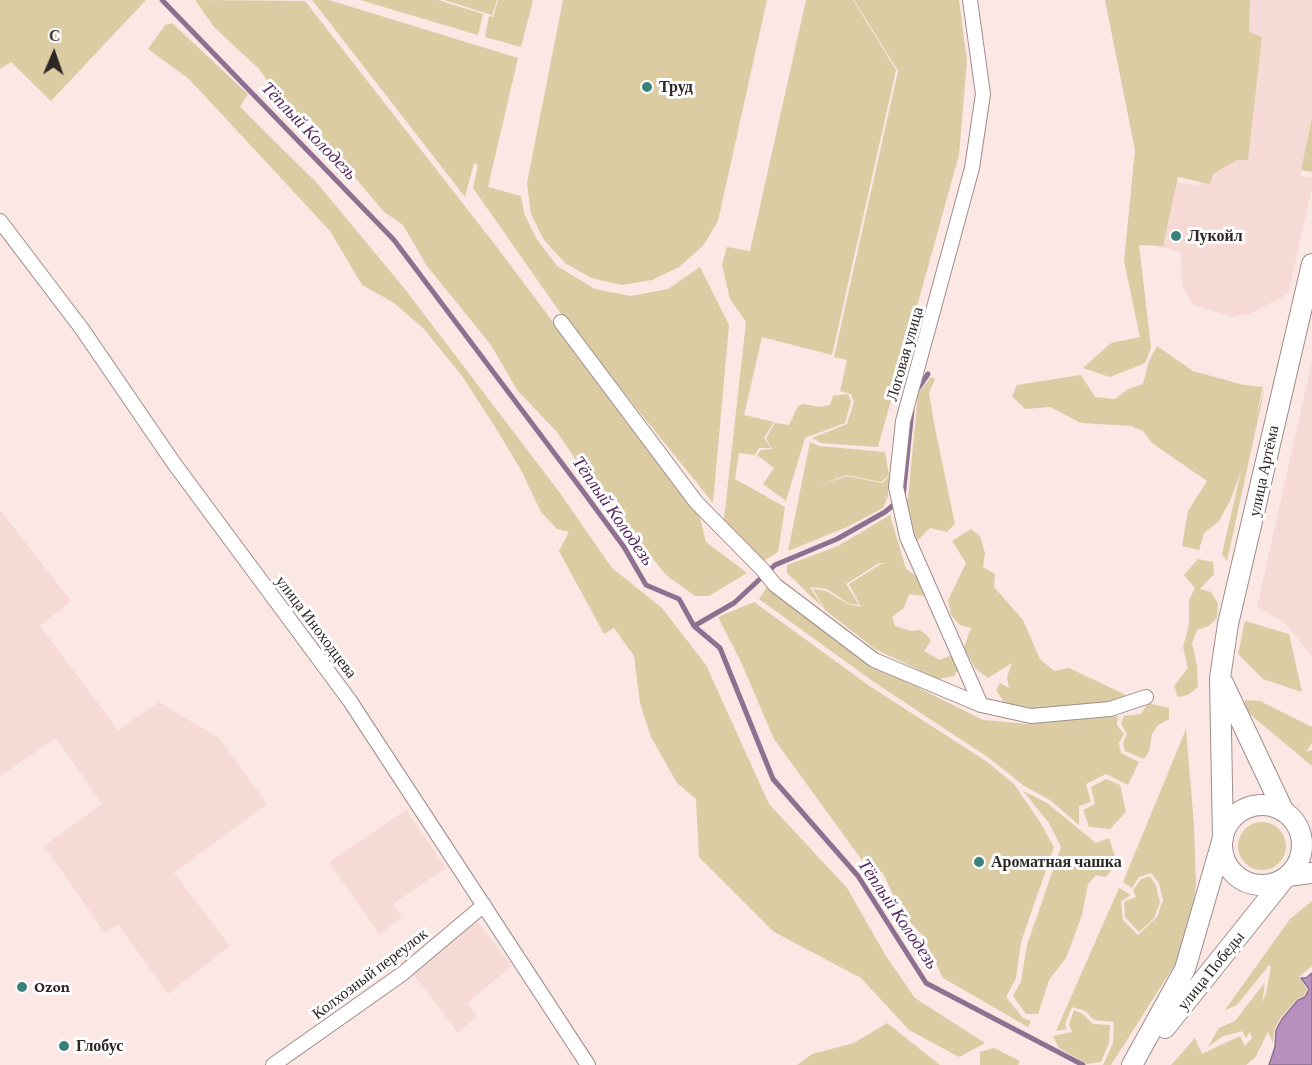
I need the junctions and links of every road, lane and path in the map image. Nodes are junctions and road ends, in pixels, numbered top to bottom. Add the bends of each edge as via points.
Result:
1 (970, 0) edge
2 (0, 221) edge
3 (1312, 264) edge
4 (561, 322) dead end
5 (1220, 678) junction
6 (1146, 697) dead end
7 (981, 705) junction
8 (1289, 816) junction
9 (1312, 827) edge
10 (1223, 838) junction
11 (1312, 873) edge
12 (1287, 876) junction
13 (484, 905) junction
14 (273, 1065) edge
15 (588, 1065) edge
16 (1134, 1065) edge

1 - 7 street, Логовая улица via 983,94 972,168 903,422 896,487 908,537
2 - 13 street, улица Иноходцева via 82,329 172,462 350,701
3 - 5 main road, улица Артёма via 1228,624
4 - 7 street via 696,501 775,585 874,660
5 - 8 main road
5 - 10 main road, улица Артёма
6 - 7 street via 1110,709 1031,716
8 - 9 main road
8 - 10 main road via 1267,806 1248,807 1227,825
8 - 12 main road via 1301,837 1301,855
10 - 12 main road via 1227,865 1236,875 1262,885
10 - 16 main road via 1185,969
11 - 12 main road
12 - 16 main road, улица Победы
13 - 14 street, Колхозный переулок via 402,974
13 - 15 street, улица Иноходцева

